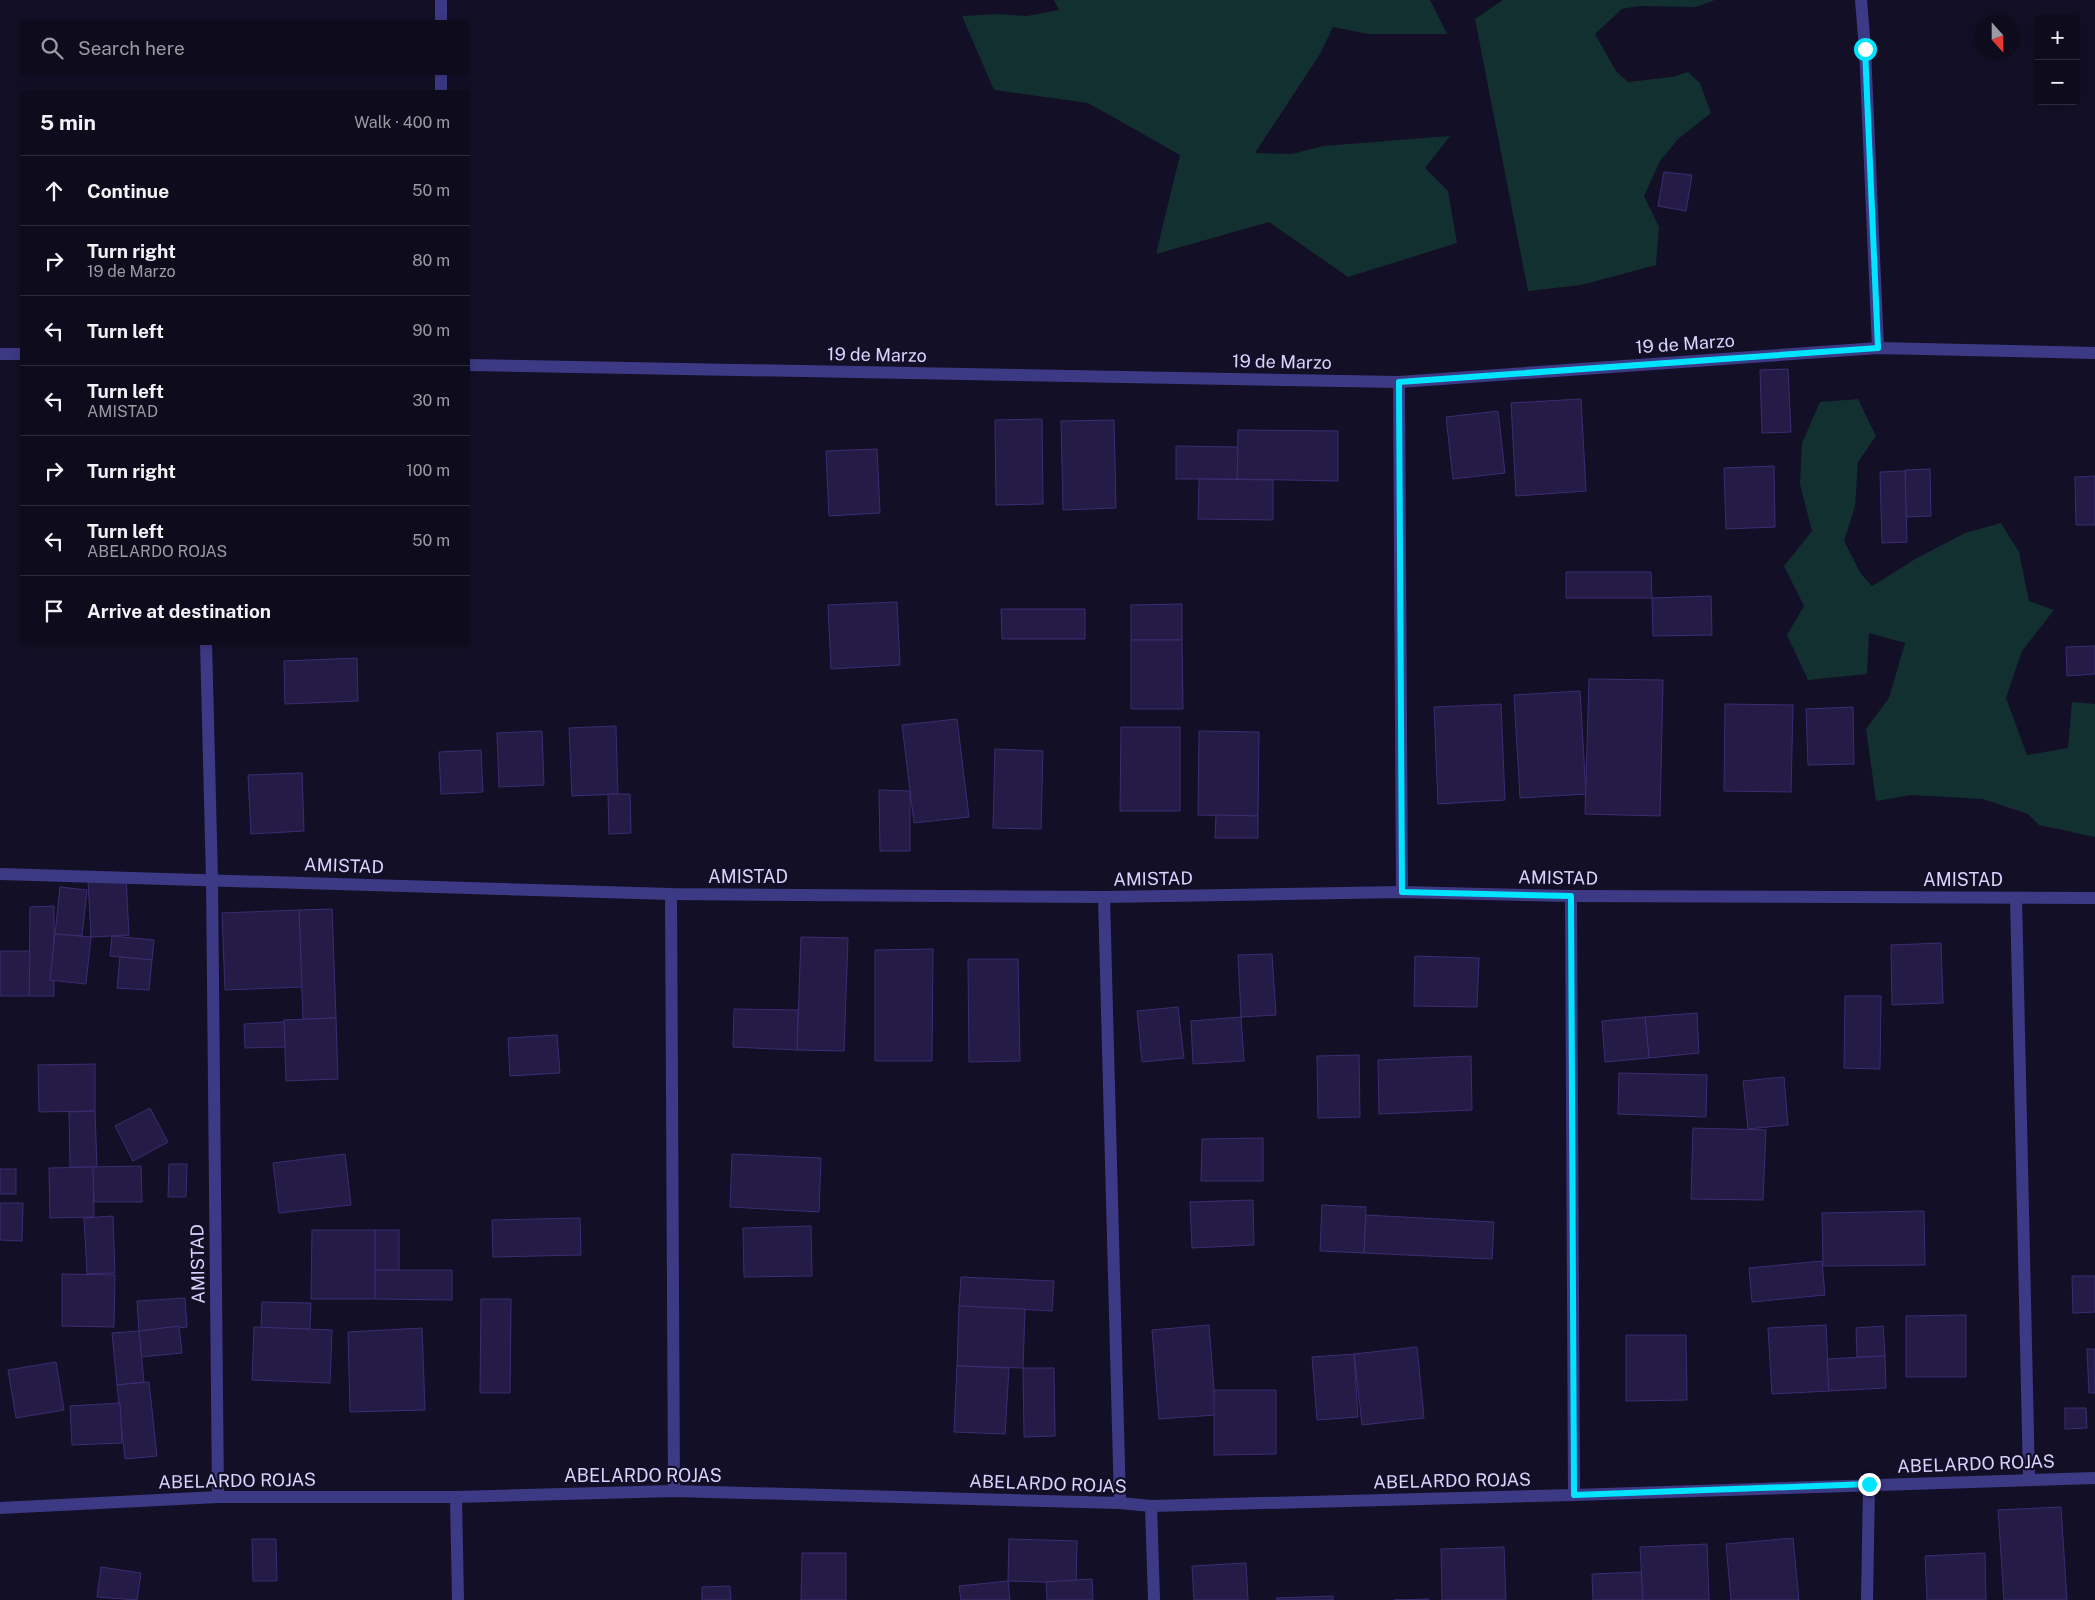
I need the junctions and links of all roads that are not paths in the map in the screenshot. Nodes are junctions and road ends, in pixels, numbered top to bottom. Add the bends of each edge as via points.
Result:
1 (441, 0) edge
2 (1861, 0) edge
3 (441, 20) edge
4 (441, 75) edge
5 (441, 90) edge
6 (1878, 348) junction
7 (2095, 353) edge
8 (0, 354) edge
9 (20, 354) edge
10 (470, 364) edge
11 (1399, 382) junction
12 (206, 645) edge
13 (0, 874) edge
14 (212, 879) junction
15 (1402, 892) junction
16 (670, 894) junction
17 (1571, 896) junction
18 (1104, 897) junction
19 (2016, 898) junction
20 (2095, 898) edge
21 (2095, 1478) edge
22 (2029, 1479) junction
23 (1869, 1484) junction
24 (674, 1491) junction
25 (1574, 1495) junction
26 (456, 1496) junction
27 (218, 1498) junction
28 (1120, 1503) junction
29 (1151, 1506) junction
30 (0, 1508) edge
31 (458, 1600) edge
32 (1154, 1600) edge
33 (1867, 1600) edge

1 - 3 street
2 - 6 street
4 - 5 street
6 - 7 street, 19 de Marzo
6 - 11 street, 19 de Marzo
8 - 9 street
10 - 11 street, 19 de Marzo
11 - 15 street
12 - 14 street, AMISTAD
13 - 14 street, AMISTAD
14 - 16 street, AMISTAD
14 - 27 street, AMISTAD
15 - 17 street, AMISTAD
15 - 18 street, AMISTAD
16 - 18 street, AMISTAD
16 - 24 street
17 - 19 street, AMISTAD
17 - 25 street
18 - 28 street
19 - 20 street, AMISTAD
19 - 22 street
21 - 22 street, ABELARDO ROJAS
22 - 23 street, ABELARDO ROJAS
23 - 25 street, ABELARDO ROJAS
23 - 33 street
24 - 26 street, ABELARDO ROJAS
24 - 28 street, ABELARDO ROJAS
25 - 29 street, ABELARDO ROJAS
26 - 27 street, ABELARDO ROJAS
26 - 31 street
27 - 30 street, ABELARDO ROJAS
28 - 29 street, ABELARDO ROJAS
29 - 32 street

